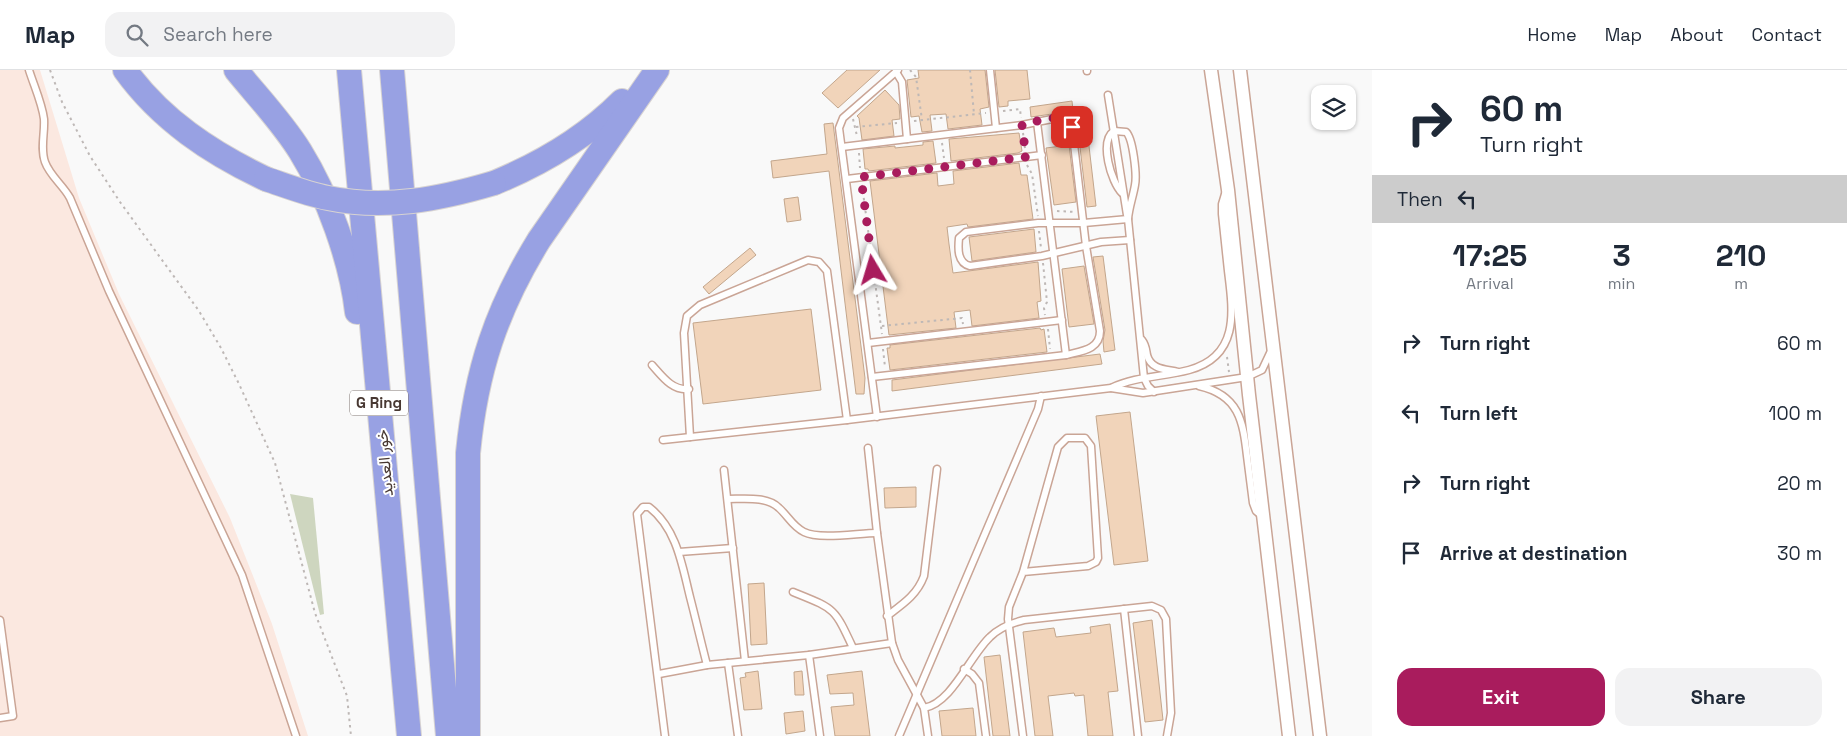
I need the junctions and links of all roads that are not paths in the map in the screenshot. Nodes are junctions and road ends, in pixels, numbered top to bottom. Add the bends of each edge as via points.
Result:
1 (29, 70) edge
2 (125, 70) edge
3 (236, 70) edge
4 (349, 70) edge
5 (392, 70) edge
6 (648, 70) edge
7 (657, 70) edge
8 (990, 70) edge
9 (1211, 70) edge
10 (1240, 70) edge
11 (897, 71) edge
12 (1108, 95) dead end
13 (1038, 122) junction
14 (996, 128) junction
15 (1114, 131) junction
16 (907, 139) junction
17 (842, 147) junction
18 (1042, 155) junction
19 (847, 179) junction
20 (1228, 190) junction
21 (1128, 219) junction
22 (1050, 223) junction
23 (1084, 223) junction
24 (1130, 240) junction
25 (1086, 246) junction
26 (1053, 254) junction
27 (1062, 320) junction
28 (1142, 339) junction
29 (1273, 340) junction
30 (868, 343) junction
31 (1066, 355) junction
32 (652, 365) dead end
33 (1180, 372) junction
34 (872, 377) junction
35 (1144, 378) junction
36 (1247, 378) junction
37 (1195, 386) junction
38 (1111, 388) junction
39 (689, 389) junction
40 (1154, 392) junction
41 (1041, 396) junction
42 (877, 417) junction
43 (847, 420) junction
44 (690, 437) junction
45 (663, 440) dead end
46 (868, 448) dead end
47 (937, 469) dead end
48 (724, 470) dead end
49 (728, 499) junction
50 (1263, 517) junction
51 (877, 533) junction
52 (733, 548) junction
53 (679, 552) junction
54 (1023, 572) junction
55 (394, 575) junction
56 (794, 592) dead end
57 (1124, 609) junction
58 (887, 616) junction
59 (0, 620) edge
60 (1009, 624) junction
61 (892, 643) junction
62 (853, 648) junction
63 (809, 655) junction
64 (745, 661) junction
65 (728, 663) junction
66 (707, 665) junction
67 (964, 669) junction
68 (659, 674) junction
69 (917, 696) junction
70 (924, 708) junction
71 (0, 718) edge
72 (296, 736) edge
73 (409, 736) edge
74 (448, 736) edge
75 (468, 736) edge
76 (665, 736) edge
77 (738, 736) edge
78 (820, 736) edge
79 (899, 736) edge
80 (928, 736) edge
81 (986, 736) edge
82 (1024, 736) edge
83 (1138, 736) edge
84 (1167, 736) edge
85 (1289, 736) edge
86 (1320, 736) edge

1 - 72 lane via 44,123 42,147 46,165 70,198 109,291 242,575
2 - 6 highway, bridge via 142,92 183,131 235,164 266,179 328,198 387,203 441,198 525,170 586,134
3 - 55 highway via 300,151 340,240 357,309 376,492
4 - 55 highway, خور العديد / G Ring
5 - 74 highway, G Ring
7 - 75 highway via 521,268 506,298 486,354 468,452
8 - 14 lane
9 - 20 street
10 - 29 street
11 - 16 lane via 902,82
11 - 17 lane via 843,118 839,128
12 - 15 lane
13 - 14 lane
13 - 18 lane
13 - 23 lane via 1060,118 1070,123
14 - 16 lane
15 - 21 lane via 1108,137 1107,146 1111,178 1122,193
15 - 21 lane via 1126,132 1131,139 1136,179
16 - 17 lane
17 - 19 lane
18 - 19 lane
18 - 22 lane
19 - 30 lane
20 - 33 lane via 1221,209 1233,308 1231,328 1220,350 1207,362
20 - 36 street
21 - 23 lane
21 - 24 lane
22 - 23 lane
22 - 26 lane
22 - 26 lane via 963,233 958,241 960,259 970,266
23 - 25 lane
24 - 25 lane
24 - 28 lane
25 - 26 lane
25 - 31 lane via 1100,336 1093,347
26 - 27 lane
27 - 30 lane
27 - 31 lane
28 - 33 lane via 1148,357 1156,367
28 - 35 lane
29 - 36 lane via 1270,357 1262,370
29 - 86 street
30 - 34 lane
31 - 34 lane
32 - 39 lane via 674,387
33 - 35 lane
34 - 42 lane
35 - 38 lane
35 - 40 lane
36 - 37 lane
36 - 50 street
37 - 40 lane
37 - 50 lane via 1217,392 1239,413 1244,428 1252,503
38 - 40 lane via 1136,394
38 - 41 lane
39 - 43 lane via 684,333 687,316 692,310 814,260 827,271
39 - 44 lane
41 - 42 lane
41 - 69 lane
42 - 43 lane
43 - 44 lane
44 - 45 lane
46 - 51 lane
47 - 58 lane via 920,588
48 - 49 lane
49 - 51 lane via 771,503 800,530 814,535
49 - 52 lane
50 - 85 street
51 - 58 lane
52 - 53 lane
52 - 64 lane
53 - 66 lane
53 - 68 lane via 657,515 649,508 640,509 637,514
54 - 54 lane via 1058,447 1067,438 1085,438 1091,446 1098,558 1088,566
54 - 60 lane via 1009,607
55 - 73 highway, خور العديد / G Ring
56 - 62 lane via 832,609
57 - 60 lane
57 - 83 lane
57 - 84 lane via 1157,607 1166,619 1171,713
58 - 61 lane
59 - 71 lane via 13,716
60 - 67 lane via 988,639
60 - 82 lane
61 - 62 lane
61 - 69 lane
62 - 63 lane
63 - 64 lane
63 - 78 lane
64 - 65 lane
65 - 66 lane
65 - 77 lane
66 - 68 lane
67 - 70 lane via 940,701
67 - 81 lane via 979,683
68 - 76 lane
69 - 70 lane
69 - 79 lane
70 - 80 lane

